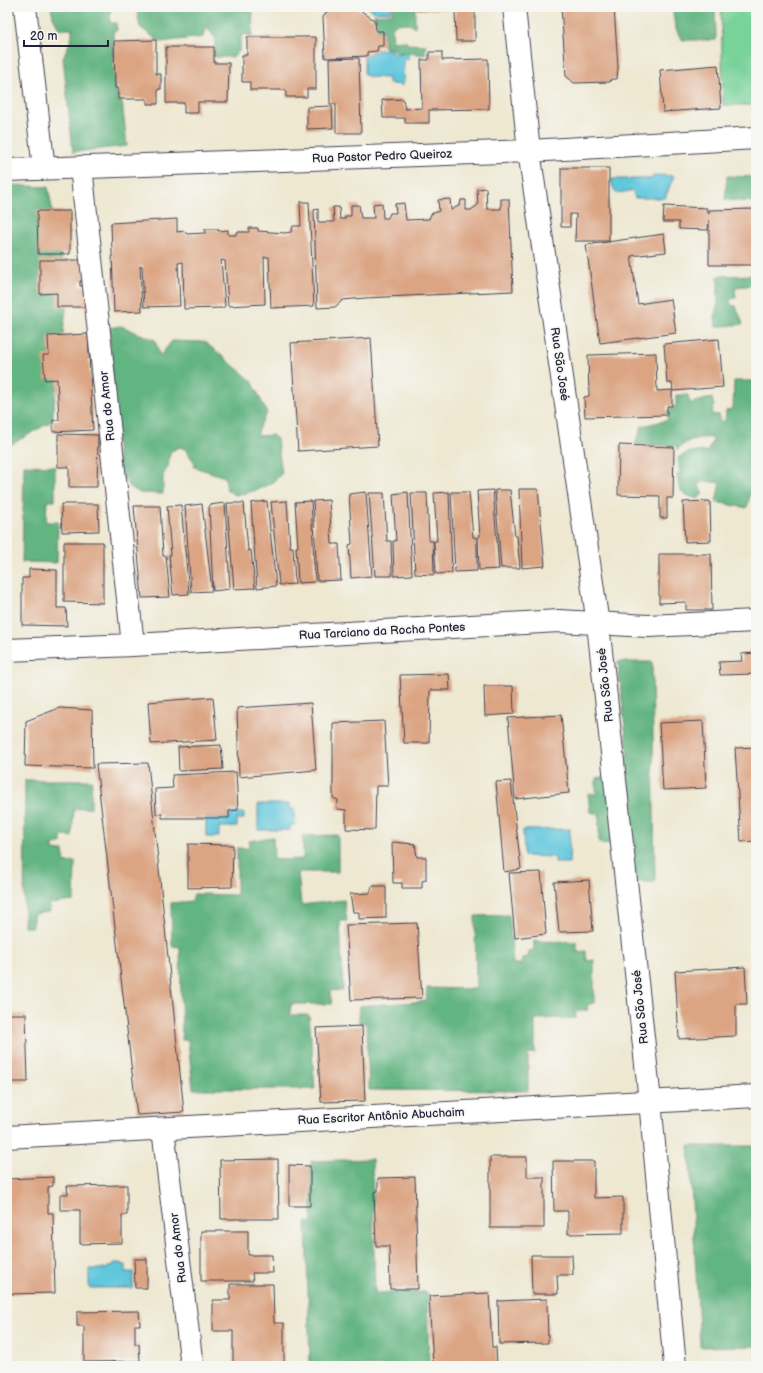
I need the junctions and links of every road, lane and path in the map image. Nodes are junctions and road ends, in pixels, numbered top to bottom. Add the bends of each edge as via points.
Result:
1 (25, 7) edge
2 (514, 7) edge
3 (756, 138) edge
4 (529, 150) junction
5 (81, 167) junction
6 (44, 169) junction
7 (7, 170) edge
8 (756, 621) edge
9 (598, 624) junction
10 (133, 645) junction
11 (7, 650) edge
12 (756, 1096) edge
13 (650, 1101) junction
14 (164, 1129) junction
15 (7, 1137) edge
16 (192, 1366) edge
17 (675, 1366) edge

1 - 6 street
2 - 4 street, Rua São José
3 - 4 street, Rua Pastor Pedro Queiroz
4 - 5 street, Rua Pastor Pedro Queiroz
4 - 9 street, Rua São José
5 - 6 street, Rua Pastor Pedro Queiroz
5 - 10 street, Rua do Amor
6 - 7 street, Rua Pastor Pedro Queiroz
8 - 9 street, Rua Tarciano da Rocha Pontes via 648,626
9 - 10 street, Rua Tarciano da Rocha Pontes via 559,621
9 - 13 street, Rua São José
10 - 11 street, Rua Tarciano da Rocha Pontes
12 - 13 street, Rua Escritor Antônio Abuchaim
13 - 14 street, Rua Escritor Antônio Abuchaim
13 - 17 street, Rua São José
14 - 15 street, Rua Escritor Antônio Abuchaim
14 - 16 street, Rua do Amor

